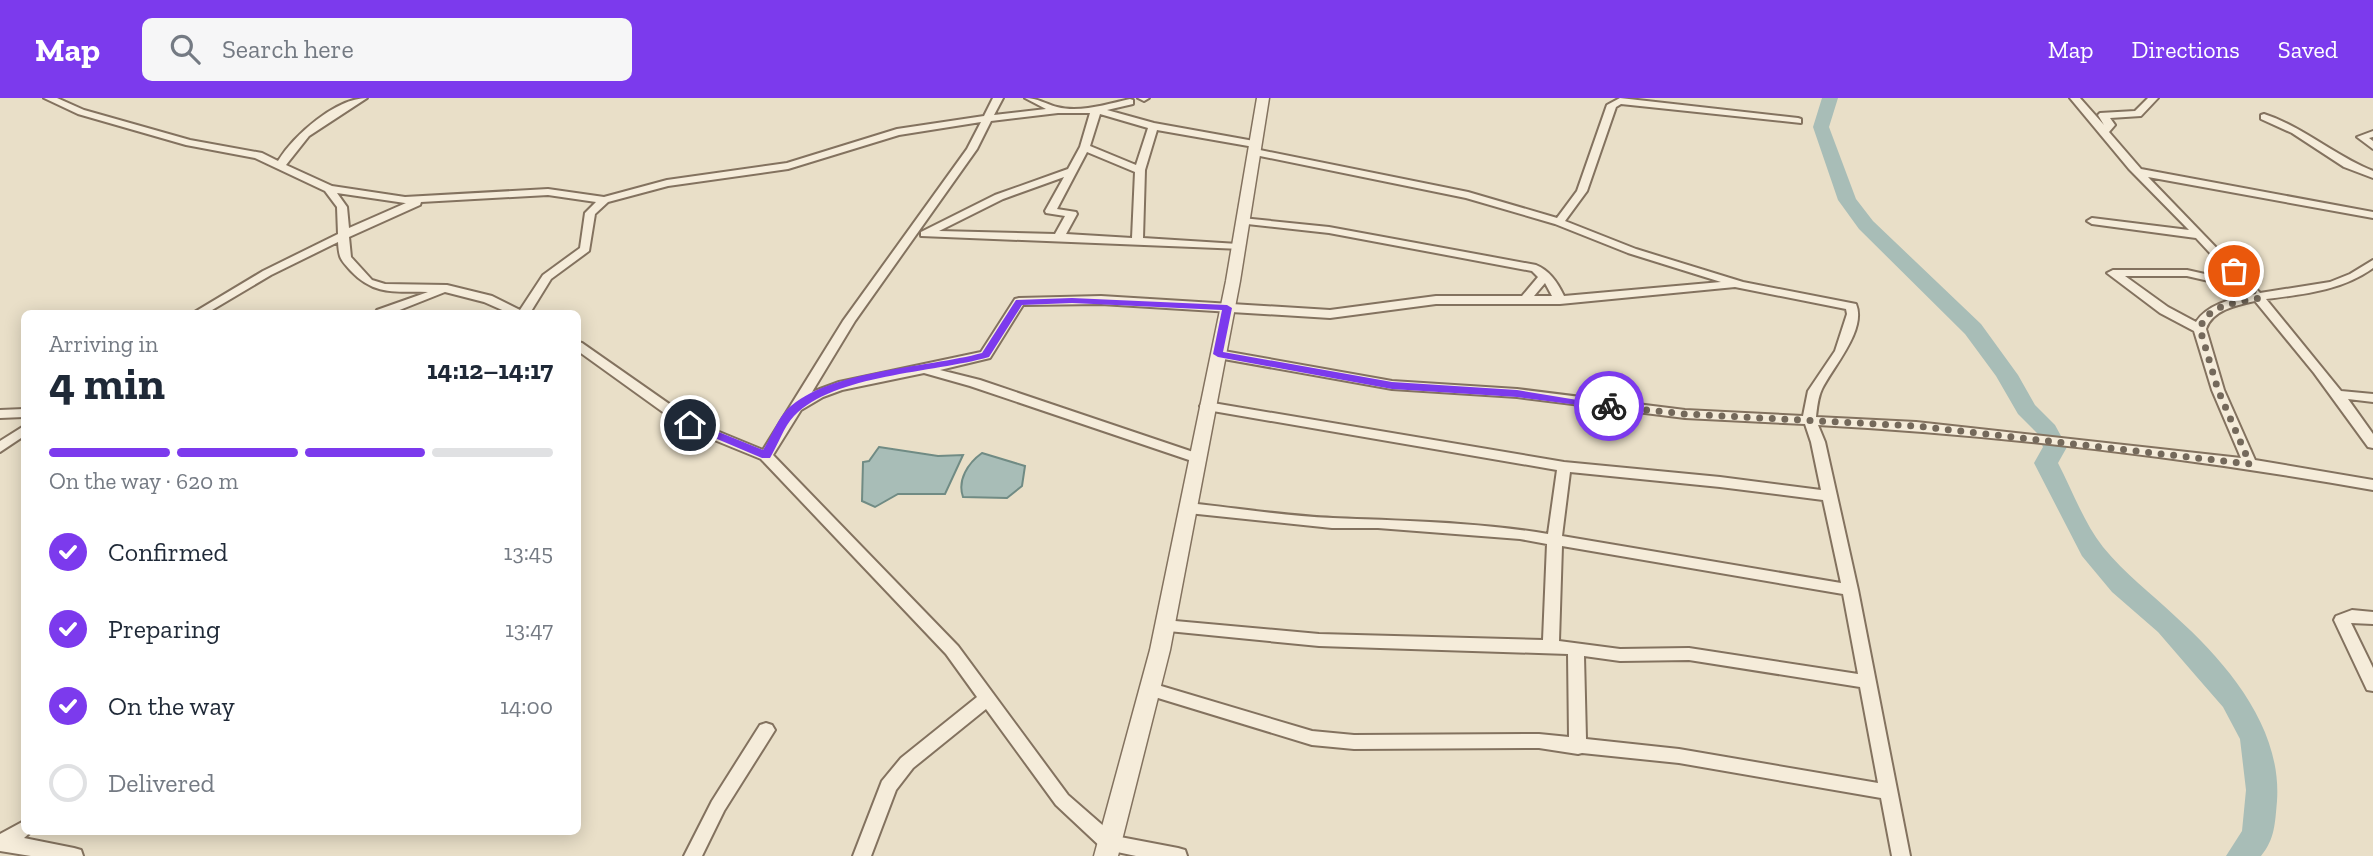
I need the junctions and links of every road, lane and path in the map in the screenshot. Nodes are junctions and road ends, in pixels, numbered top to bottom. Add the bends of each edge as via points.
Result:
1 (49, 98) edge
2 (362, 98) edge
3 (998, 98) edge
4 (1030, 98) edge
5 (1262, 98) edge
6 (2075, 98) edge
7 (2154, 98) edge
8 (1626, 100) edge
9 (1130, 102) dead end
10 (1058, 110) junction
11 (1096, 110) junction
12 (2264, 117) dead end
13 (988, 118) junction
14 (1798, 121) dead end
15 (1153, 126) junction
16 (2103, 133) junction
17 (2373, 134) edge
18 (2373, 146) edge
19 (1085, 147) junction
20 (1255, 148) junction
21 (281, 165) junction
22 (1140, 170) junction
23 (1071, 171) junction
24 (2139, 173) junction
25 (2373, 175) edge
26 (329, 189) junction
27 (604, 200) junction
28 (423, 201) junction
29 (2373, 215) edge
30 (1242, 221) junction
31 (2092, 221) dead end
32 (1559, 222) junction
33 (925, 234) junction
34 (2199, 235) junction
35 (1059, 237) junction
36 (344, 238) junction
37 (1137, 242) junction
38 (901, 245) junction
39 (1238, 247) junction
40 (2373, 263) edge
41 (1545, 276) junction
42 (1741, 285) junction
43 (2249, 287) junction
44 (447, 289) junction
45 (2260, 298) junction
46 (1525, 300) junction
47 (1560, 300) junction
48 (1227, 308) junction
49 (204, 310) edge
50 (389, 310) edge
51 (511, 310) edge
52 (526, 310) edge
53 (2200, 329) junction
54 (581, 348) edge
55 (1218, 354) junction
56 (912, 370) junction
57 (2337, 394) junction
58 (2373, 398) edge
59 (1207, 406) junction
60 (21, 413) edge
61 (0, 414) edge
62 (789, 414) junction
63 (1809, 418) junction
64 (21, 432) edge
65 (2373, 444) edge
66 (0, 448) edge
67 (766, 456) junction
68 (1197, 458) junction
69 (2250, 464) junction
70 (1564, 467) junction
71 (2373, 485) edge
72 (1830, 496) junction
73 (1188, 508) junction
74 (1555, 542) junction
75 (1850, 590) junction
76 (2373, 618) edge
77 (1164, 626) junction
78 (1551, 646) junction
79 (1576, 649) junction
80 (1868, 682) junction
81 (2373, 685) edge
82 (1151, 689) junction
83 (987, 699) junction
84 (766, 730) dead end
85 (1578, 747) junction
86 (1889, 792) junction
87 (21, 831) edge
88 (0, 842) edge
89 (1108, 849) edge
90 (74, 856) edge
91 (693, 856) edge
92 (862, 856) edge
93 (1178, 856) edge
94 (1901, 856) edge

1 - 21 street via 81,112 189,143 258,155
2 - 21 street via 323,119 288,151
3 - 13 street
4 - 10 street
5 - 20 street
6 - 16 street
7 - 16 street via 2138,114 2103,115 2110,125
8 - 14 street
8 - 32 street via 1612,105 1582,191
9 - 11 street
10 - 11 street
10 - 13 street
11 - 15 street
11 - 19 street
12 - 25 street
13 - 27 street via 897,132 788,166 667,183
13 - 38 street via 972,149
15 - 20 street
15 - 22 street
16 - 24 street
17 - 18 street via 2362,137
19 - 22 street
19 - 23 street
20 - 30 street
20 - 32 street via 1468,195
21 - 26 street
22 - 37 street
23 - 33 street via 1036,181
23 - 35 street via 1050,211 1072,214
24 - 29 street
24 - 34 street
26 - 28 street
26 - 36 street via 342,207
27 - 28 street via 548,192
27 - 52 street via 590,213 585,249 547,277
28 - 36 street via 378,218
30 - 39 street
30 - 41 street via 1329,230 1536,268
31 - 34 street
32 - 42 street via 1632,251
33 - 35 street
33 - 38 street
34 - 43 street
35 - 37 street
36 - 44 street via 345,258 368,282 384,287
36 - 49 street
37 - 39 street
38 - 62 street
39 - 48 street
40 - 45 street via 2349,280
41 - 46 street
41 - 47 street
42 - 47 street
42 - 63 street via 1853,307 1841,351 1814,391
43 - 45 street
43 - 53 street via 2187,273 2113,273 2164,310
44 - 50 street
44 - 51 street
45 - 53 street via 2217,309 2203,320
45 - 57 street
46 - 47 street
46 - 48 street via 1436,300 1330,314
48 - 55 street
48 - 56 street via 1101,300 1019,302 986,355
53 - 69 street via 2218,390
54 - 67 street via 690,425
55 - 59 street
55 - 63 street via 1392,385 1517,393 1685,414
56 - 62 street via 826,388
56 - 68 street via 975,383
57 - 58 street
57 - 65 street
59 - 68 street
59 - 70 street
60 - 61 street
62 - 67 street
63 - 69 street
63 - 72 street
64 - 66 street
67 - 83 street via 952,650
68 - 73 street
69 - 71 street
70 - 72 street
70 - 74 street
72 - 75 street
73 - 74 street via 1332,523 1520,534
73 - 77 street
74 - 75 street via 1694,561
74 - 78 street
75 - 80 street
76 - 81 street via 2342,620
77 - 78 street via 1319,640
77 - 82 street
78 - 79 street
79 - 80 street via 1620,655 1702,656
79 - 85 street
80 - 86 street
82 - 85 street via 1312,738 1539,741
82 - 89 street
83 - 89 street via 1062,800
83 - 92 street via 907,763 888,786
84 - 91 street
85 - 86 street via 1679,756
86 - 94 street
87 - 88 street
88 - 90 street
89 - 93 street

